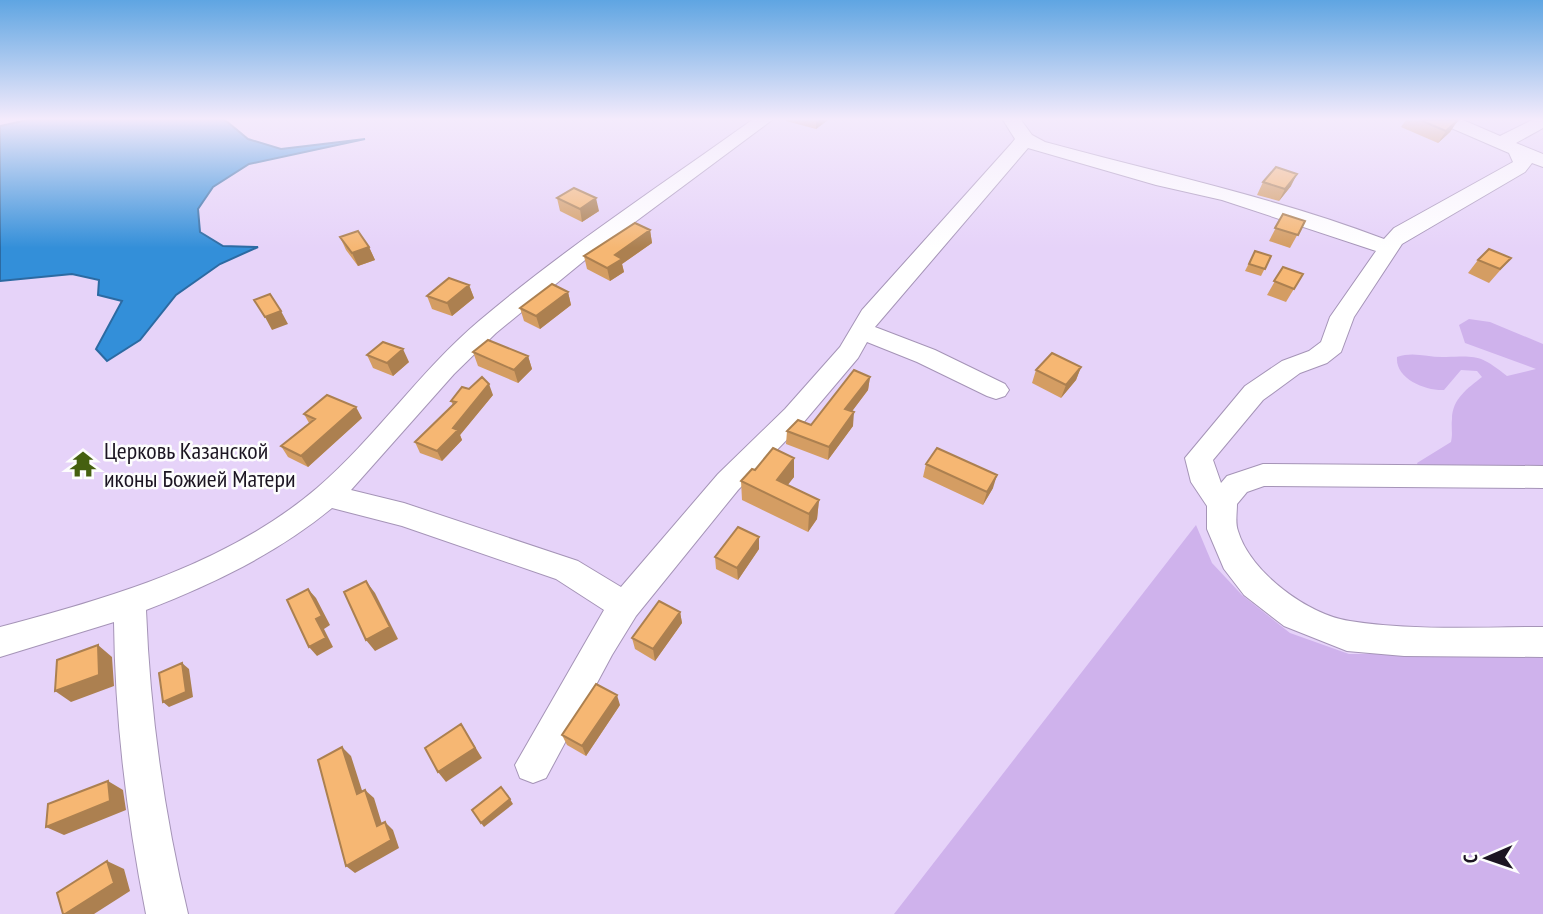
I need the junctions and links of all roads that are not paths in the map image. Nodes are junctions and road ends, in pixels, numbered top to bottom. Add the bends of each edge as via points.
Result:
1 (705, 163) edge
2 (992, 163) edge
3 (1097, 163) edge
4 (1522, 163) edge
5 (1388, 248) junction
6 (863, 331) junction
7 (996, 390) dead end
8 (1543, 477) edge
9 (328, 496) junction
10 (1222, 500) junction
11 (130, 601) junction
12 (625, 606) junction
13 (0, 642) edge
14 (1543, 642) edge
15 (533, 765) dead end
16 (167, 914) edge

1 - 9 street via 487,327 449,362
2 - 6 street via 870,315
3 - 5 street via 1227,195
4 - 5 street via 1402,233
5 - 10 street via 1342,317 1332,345 1254,393 1199,458 1210,493
6 - 7 street
6 - 12 street
8 - 10 street via 1263,475 1237,484
9 - 11 street via 272,536 218,566
9 - 12 street via 404,515 567,570
10 - 14 street via 1222,529 1236,560 1255,585 1296,616 1347,636
11 - 13 street
11 - 16 street via 132,694 150,844
12 - 15 street

